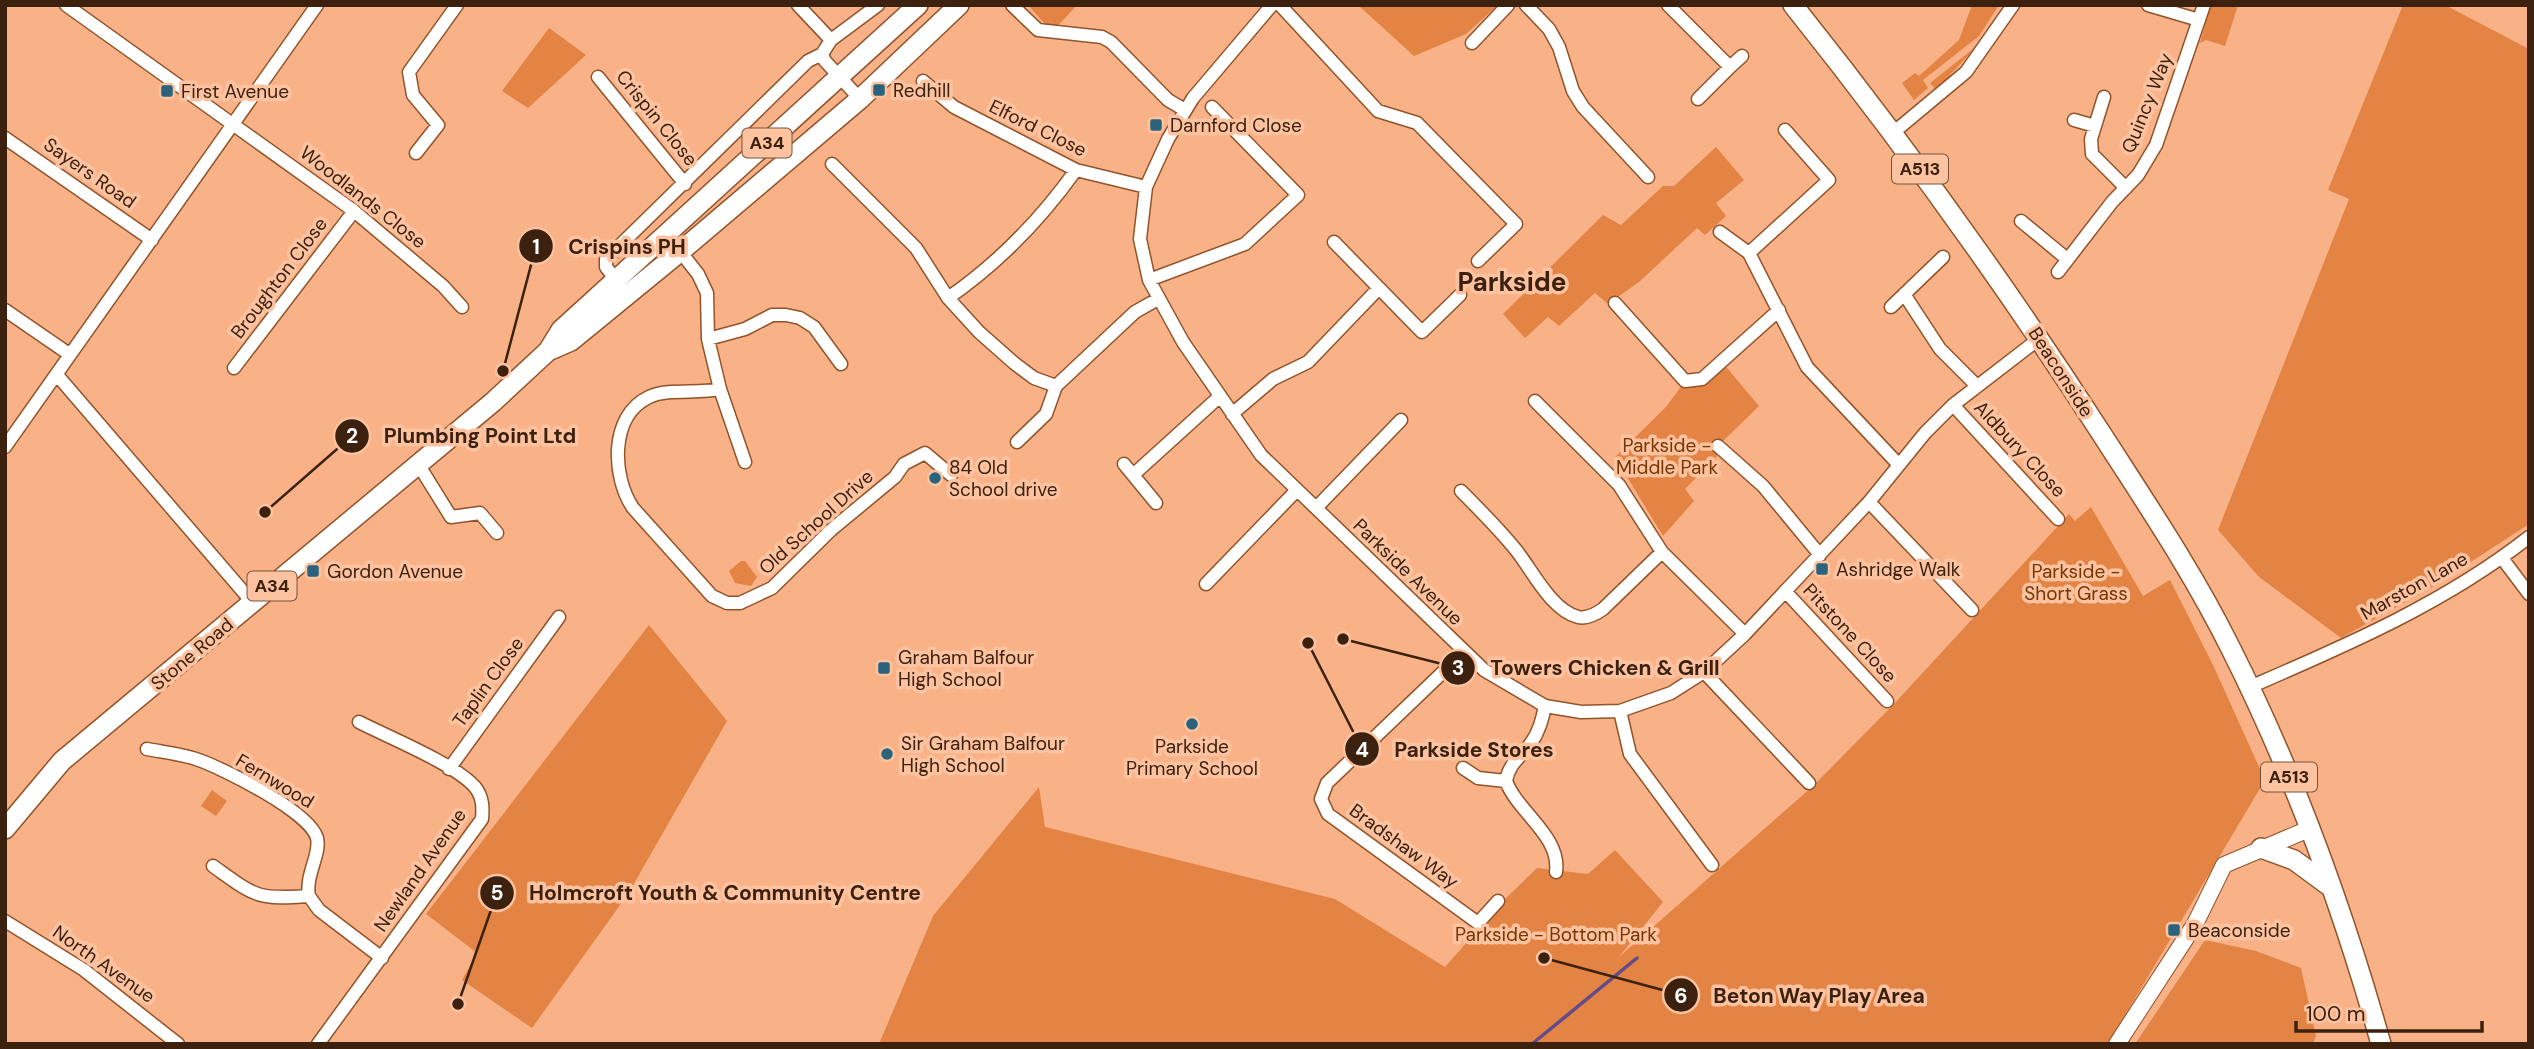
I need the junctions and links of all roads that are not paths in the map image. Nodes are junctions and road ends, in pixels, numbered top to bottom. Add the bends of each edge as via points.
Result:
1 (66, 5) edge
2 (457, 5) edge
3 (799, 5) edge
4 (878, 5) edge
5 (918, 5) edge
6 (960, 5) edge
7 (1012, 5) edge
8 (1280, 5) edge
9 (1508, 5) edge
10 (1526, 5) edge
11 (1668, 5) edge
12 (1793, 5) edge
13 (2013, 5) edge
14 (2148, 5) edge
15 (2204, 5) edge
16 (315, 6) edge
17 (1265, 7) edge
18 (2199, 20) junction
19 (831, 40) junction
20 (1472, 43) dead end
21 (822, 54) junction
22 (1742, 56) dead end
23 (1730, 67) junction
24 (841, 75) junction
25 (598, 77) dead end
26 (923, 81) dead end
27 (2104, 97) dead end
28 (860, 99) junction
29 (1699, 100) dead end
30 (1212, 107) dead end
31 (1185, 110) junction
32 (2074, 120) dead end
33 (235, 125) junction
34 (2095, 126) junction
35 (1785, 130) dead end
36 (1894, 132) junction
37 (5, 138) edge
38 (416, 153) dead end
39 (832, 164) dead end
40 (1076, 170) junction
41 (1648, 177) dead end
42 (685, 184) junction
43 (1146, 187) junction
44 (2126, 188) junction
45 (354, 211) junction
46 (2021, 221) dead end
47 (1720, 232) dead end
48 (668, 236) junction
49 (152, 240) junction
50 (1334, 242) dead end
51 (681, 251) junction
52 (1749, 253) junction
53 (1943, 257) dead end
54 (2067, 259) junction
55 (1478, 261) dead end
56 (2058, 272) dead end
57 (1149, 280) junction
58 (617, 281) junction
59 (1378, 288) junction
60 (1904, 294) junction
61 (1460, 295) dead end
62 (948, 298) junction
63 (1158, 299) junction
64 (1615, 303) dead end
65 (462, 307) dead end
66 (1891, 307) dead end
67 (5, 310) edge
68 (1779, 310) junction
69 (2040, 338) junction
70 (708, 339) junction
71 (548, 351) junction
72 (69, 354) junction
73 (841, 364) dead end
74 (234, 368) dead end
75 (57, 375) junction
76 (1977, 386) junction
77 (1056, 387) junction
78 (720, 389) junction
79 (1219, 397) junction
80 (1535, 401) dead end
81 (1952, 405) junction
82 (1232, 414) junction
83 (1401, 420) dead end
84 (1017, 442) dead end
85 (1718, 446) dead end
86 (5, 447) edge
87 (745, 462) dead end
88 (418, 464) junction
89 (1124, 464) dead end
90 (1899, 466) junction
91 (951, 475) dead end
92 (1133, 475) junction
93 (1297, 490) junction
94 (1461, 491) dead end
95 (1869, 502) junction
96 (1156, 503) dead end
97 (1315, 509) junction
98 (2058, 519) dead end
99 (497, 533) dead end
100 (2529, 537) edge
101 (1662, 552) junction
102 (1820, 555) junction
103 (2502, 558) junction
104 (1206, 584) dead end
105 (1785, 591) junction
106 (2529, 594) edge
107 (253, 603) junction
108 (1972, 610) dead end
109 (558, 617) dead end
110 (1745, 634) junction
111 (1464, 652) junction
112 (1704, 672) junction
113 (2250, 688) junction
114 (1887, 701) dead end
115 (1545, 706) junction
116 (1620, 711) junction
117 (359, 722) dead end
118 (148, 749) dead end
119 (1463, 768) dead end
120 (449, 769) junction
121 (1506, 780) junction
122 (1809, 783) dead end
123 (5, 829) edge
124 (2309, 829) junction
125 (2261, 848) junction
126 (1712, 865) dead end
127 (213, 866) dead end
128 (1556, 872) dead end
129 (2329, 885) junction
130 (309, 896) junction
131 (1498, 901) dead end
132 (5, 920) edge
133 (382, 958) junction
134 (178, 1044) edge
135 (318, 1044) edge
136 (2117, 1044) edge
137 (2381, 1044) edge

1 - 33 street, Woodlands Close
2 - 38 street via 409,72 413,94 439,125
3 - 19 street
4 - 19 street
5 - 24 highway, Stone Road / A34
6 - 28 highway, Stone Road / A34
7 - 31 street via 1038,30 1111,42 1168,100
8 - 55 street via 1378,111 1418,122 1516,224
9 - 20 street
10 - 41 street via 1549,29 1583,107
11 - 23 street
12 - 36 highway, Beaconside / A513
13 - 36 street via 1966,72
14 - 18 street
15 - 18 street, Quincy Way
16 - 33 street
17 - 31 street, Parkside Avenue
18 - 44 street, Quincy Way via 2155,145
19 - 21 street
21 - 24 street
21 - 42 street via 808,61
22 - 23 street
23 - 29 street
24 - 28 street
24 - 48 highway, Stone Road / A34
25 - 42 street, Crispin Close
26 - 40 street, Elford Close via 954,107
27 - 34 street
28 - 51 highway, Stone Road / A34
30 - 57 street via 1298,195 1245,244
31 - 43 street, Parkside Avenue
32 - 34 street
33 - 45 street, Woodlands Close
33 - 49 street
34 - 44 street via 2092,154
35 - 52 street via 1829,180
36 - 69 highway, Beaconside / A513
37 - 49 street, Sayers Road
39 - 62 street via 916,248
40 - 43 street, Elford Close
40 - 62 street via 1048,209
42 - 58 street via 606,259 606,267
43 - 57 street, Parkside Avenue via 1140,239
44 - 54 street, Quincy Way
45 - 65 street, Woodlands Close
45 - 74 street, Broughton Close
46 - 54 street
47 - 52 street
48 - 51 street
48 - 58 highway, Stone Road / A34
49 - 72 street
50 - 59 street
51 - 70 street via 707,293
51 - 71 highway, Stone Road / A34 via 571,341
52 - 68 street
53 - 60 street
54 - 56 street, Quincy Way
57 - 63 street, Parkside Avenue
58 - 71 highway, Stone Road / A34 via 562,330
59 - 61 street via 1422,332
59 - 82 street via 1308,362 1273,379
60 - 66 street
60 - 76 street via 1940,349
62 - 77 street via 1014,363
63 - 77 street via 1135,312
63 - 79 street, Parkside Avenue
64 - 68 street via 1685,380 1702,379
67 - 72 street
68 - 90 street via 1807,367
69 - 76 street, Parkside Avenue
69 - 113 highway, Beaconside / A513 via 2186,565
70 - 73 street via 745,329 772,315 790,315 814,327
70 - 78 street
71 - 88 highway, Stone Road / A34
72 - 75 street
75 - 86 street
75 - 107 street
76 - 81 street, Parkside Avenue
77 - 84 street via 1046,414
78 - 87 street
78 - 91 street, Old School Drive via 650,397 626,417 616,458 623,493 633,508 712,596 727,603 755,598 772,588 904,464 925,453
79 - 82 street, Parkside Avenue
79 - 92 street
80 - 101 street via 1619,485
81 - 90 street, Parkside Avenue
81 - 98 street, Aldbury Close
82 - 93 street, Parkside Avenue via 1261,455
83 - 97 street
85 - 102 street via 1763,486
88 - 99 street via 451,517 481,513
88 - 107 highway, Stone Road / A34
89 - 92 street
90 - 95 street, Parkside Avenue
92 - 96 street
93 - 97 street, Parkside Avenue
93 - 104 street
94 - 101 street via 1509,542 1551,597 1578,617 1603,610
95 - 102 street, Parkside Avenue
95 - 108 street
97 - 111 street, Parkside Avenue
100 - 103 street, Marston Lane
101 - 110 street
102 - 105 street, Parkside Avenue
103 - 106 street
103 - 113 street, Marston Lane via 2395,621
105 - 110 street, Parkside Avenue
105 - 114 street, Pitstone Close
107 - 123 highway, Stone Road / A34 via 62,761
109 - 120 street, Taplin Close
110 - 112 street, Parkside Avenue
111 - 115 street, Parkside Avenue via 1484,670
111 - 131 street, Bradshaw Way via 1327,783 1321,799 1328,814 1478,923
112 - 116 street, Parkside Avenue via 1647,704
112 - 122 street
113 - 124 highway, Beaconside / A513
115 - 116 street, Parkside Avenue via 1581,712
115 - 121 street via 1540,728 1513,762
116 - 126 street via 1630,754
117 - 120 street, Newland Avenue
118 - 130 street, Fernwood via 195,759 305,819 318,842 307,878
119 - 121 street via 1478,778
120 - 133 street, Newland Avenue via 480,795 482,819
121 - 128 street via 1512,795 1550,842 1558,858
124 - 125 street
124 - 129 highway, Beaconside / A513
125 - 129 highway via 2294,860
125 - 136 street via 2224,865 2195,924
127 - 130 street via 250,892 270,899
129 - 137 highway, Beaconside / A513
130 - 133 street via 319,910
132 - 134 street, North Avenue via 84,970
133 - 135 street, Newland Avenue

